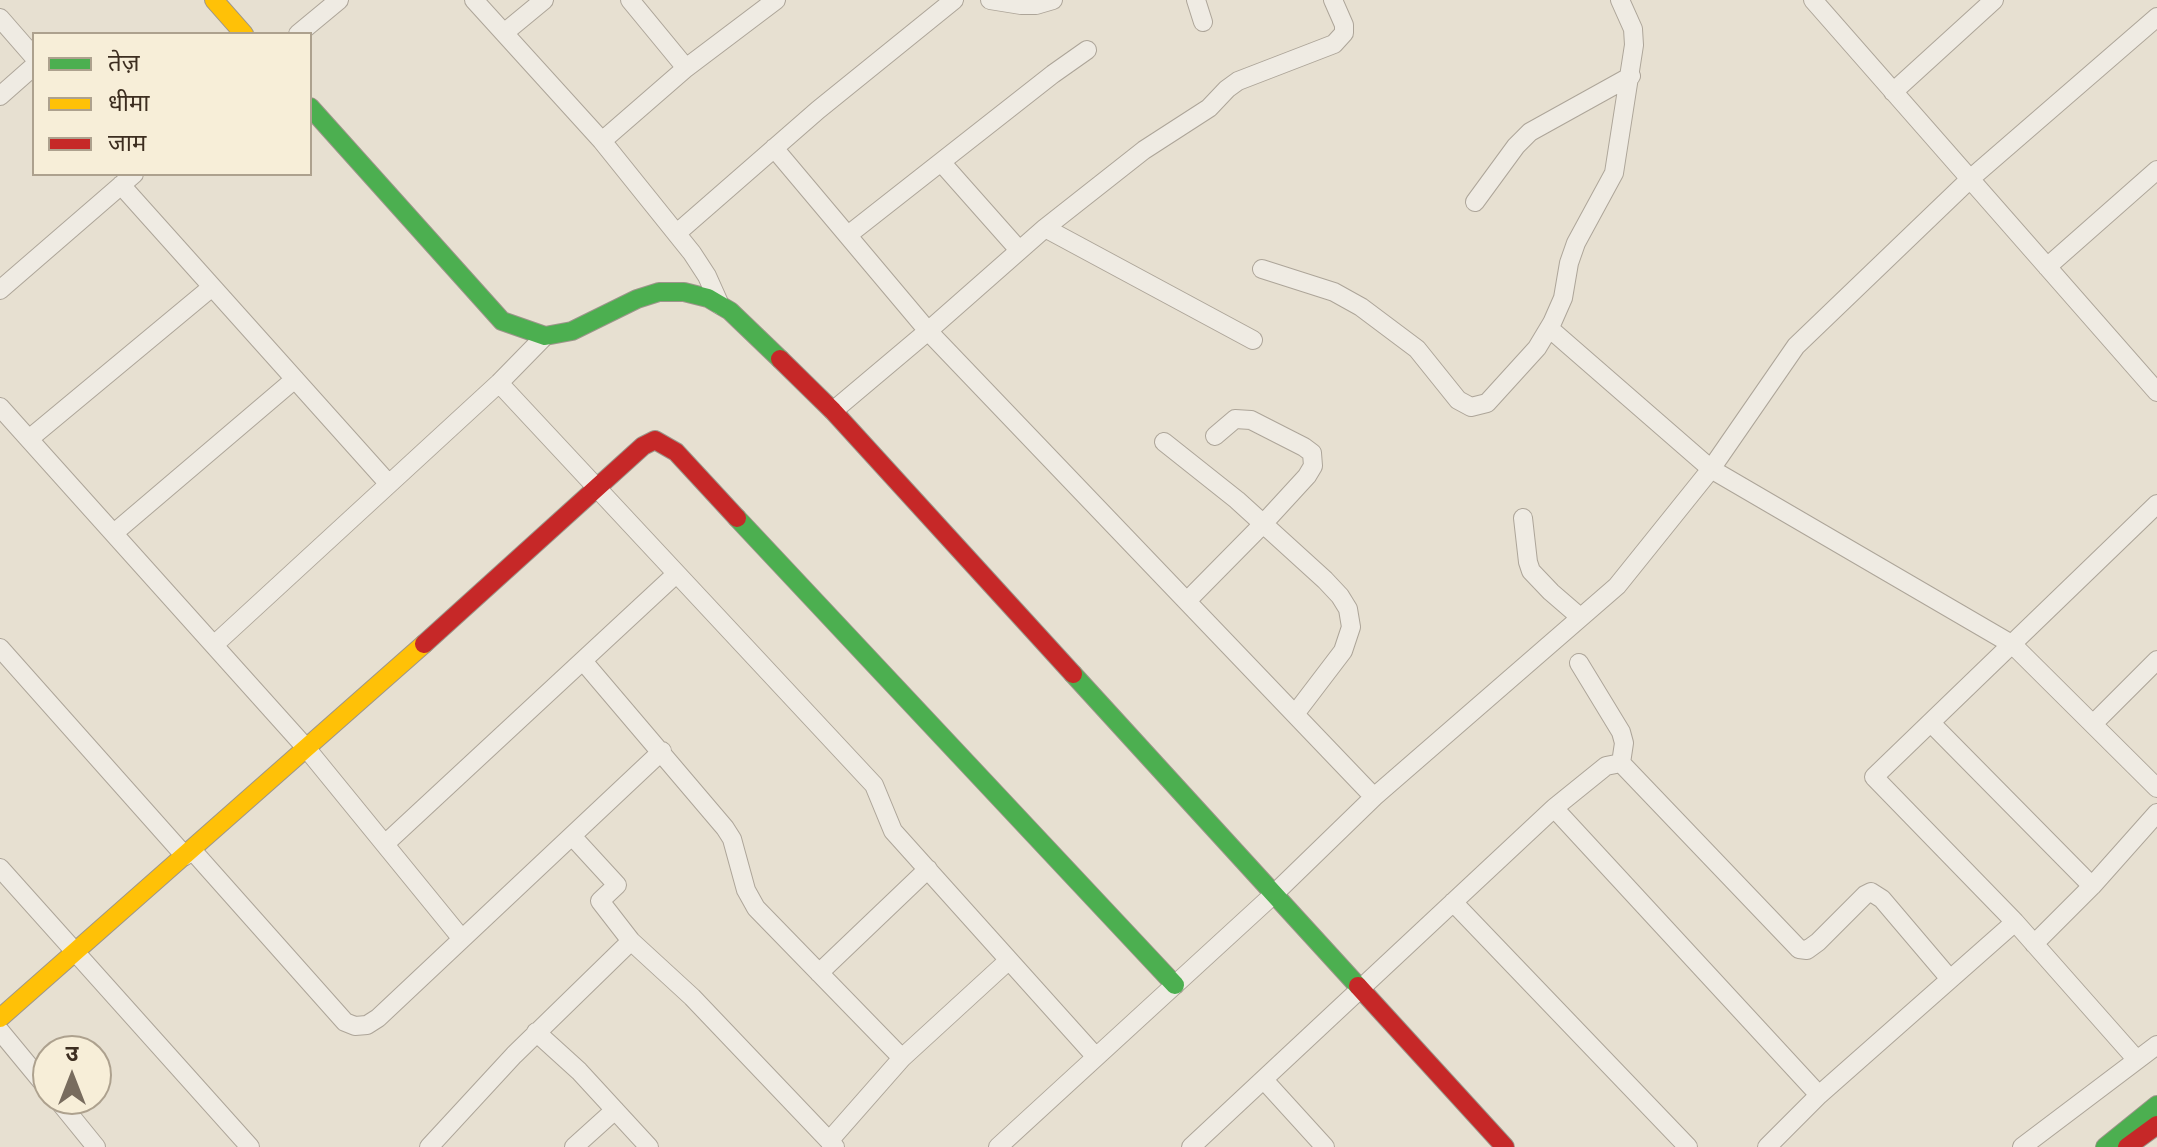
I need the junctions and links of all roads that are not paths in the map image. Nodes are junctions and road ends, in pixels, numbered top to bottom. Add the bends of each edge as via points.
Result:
1 (214, 0) edge
2 (339, 0) edge
3 (474, 0) edge
4 (544, 0) edge
5 (630, 0) edge
6 (776, 0) edge
7 (954, 0) edge
8 (990, 0) edge
9 (1053, 0) edge
10 (1196, 0) edge
11 (1333, 0) edge
12 (1620, 0) edge
13 (1994, 0) edge
14 (1824, 4) edge
15 (2157, 17) edge
16 (0, 18) edge
17 (1203, 22) dead end
18 (242, 32) edge
19 (300, 32) edge
20 (504, 33) junction
21 (1087, 50) dead end
22 (32, 55) edge
23 (32, 68) edge
24 (686, 68) junction
25 (1631, 76) junction
26 (1893, 92) junction
27 (0, 96) edge
28 (312, 109) edge
29 (602, 141) junction
30 (774, 148) junction
31 (941, 162) junction
32 (2155, 174) edge
33 (1970, 179) junction
34 (128, 180) edge
35 (1475, 202) dead end
36 (1045, 228) junction
37 (677, 233) junction
38 (848, 235) junction
39 (1019, 250) junction
40 (2047, 267) junction
41 (1262, 269) dead end
42 (212, 287) junction
43 (0, 290) edge
44 (720, 305) junction
45 (1549, 328) junction
46 (928, 331) junction
47 (545, 336) junction
48 (1253, 340) dead end
49 (295, 379) junction
50 (499, 383) junction
51 (2157, 392) edge
52 (0, 407) edge
53 (833, 411) junction
54 (1215, 436) dead end
55 (29, 439) junction
56 (1164, 442) dead end
57 (1711, 469) junction
58 (388, 483) junction
59 (596, 488) junction
60 (2157, 504) edge
61 (1523, 518) dead end
62 (1262, 525) junction
63 (114, 533) junction
64 (675, 575) junction
65 (1187, 601) junction
66 (1580, 617) junction
67 (214, 645) junction
68 (2013, 645) junction
69 (0, 648) edge
70 (2157, 660) edge
71 (583, 661) junction
72 (1579, 663) dead end
73 (1295, 714) junction
74 (1931, 723) junction
75 (2093, 724) junction
76 (307, 749) junction
77 (662, 751) junction
78 (1621, 763) junction
79 (2157, 788) edge
80 (1374, 797) junction
81 (1554, 808) junction
82 (2157, 813) edge
83 (572, 836) junction
84 (385, 844) junction
85 (188, 853) junction
86 (0, 868) edge
87 (928, 869) junction
88 (2092, 886) junction
89 (1274, 894) junction
90 (1453, 902) junction
91 (2015, 922) junction
92 (462, 939) junction
93 (631, 941) junction
94 (2034, 944) junction
95 (75, 952) junction
96 (1009, 960) junction
97 (819, 973) junction
98 (1950, 979) junction
99 (1175, 985) junction
100 (1361, 989) junction
101 (0, 1018) edge
102 (0, 1031) edge
103 (536, 1032) junction
104 (2157, 1045) edge
105 (1096, 1057) junction
106 (902, 1058) junction
107 (2137, 1060) junction
108 (32, 1070) edge
109 (1264, 1080) junction
110 (1819, 1095) junction
111 (2157, 1105) edge
112 (615, 1110) junction
113 (70, 1115) edge
114 (2157, 1125) edge
115 (832, 1144) edge
116 (96, 1147) edge
117 (250, 1147) edge
118 (429, 1147) edge
119 (574, 1147) edge
120 (649, 1147) edge
121 (998, 1147) edge
122 (1191, 1147) edge
123 (1325, 1147) edge
124 (1505, 1147) edge
125 (1688, 1147) edge
126 (1767, 1147) edge
127 (2022, 1147) edge
128 (2105, 1147) edge
129 (2127, 1147) edge

1 - 18 main road
2 - 19 street
3 - 20 street
4 - 20 street
5 - 24 street
6 - 24 street
7 - 30 street
8 - 9 street via 1021,5
10 - 17 street
11 - 36 street via 1344,25 1334,44 1238,81
12 - 25 street via 1633,29
13 - 26 street
14 - 26 street
15 - 33 street
16 - 22 street
20 - 29 street
21 - 31 street
23 - 27 street
24 - 29 street
25 - 35 street via 1530,132
25 - 45 street via 1614,173 1576,243 1563,298
26 - 33 street
28 - 47 main road via 502,321
29 - 37 street
30 - 37 street
30 - 38 street
31 - 38 street
31 - 39 street
32 - 40 street
33 - 40 street
33 - 57 street via 1796,346
34 - 42 street
34 - 43 street
36 - 39 street
36 - 48 street
37 - 44 street
38 - 46 street
39 - 46 street
40 - 51 street
41 - 45 street via 1334,292 1361,307 1417,349 1458,400 1471,407 1487,403
42 - 49 street
42 - 55 street
44 - 47 main road via 684,292 659,292 572,331
44 - 53 main road
45 - 57 street
46 - 53 street
46 - 65 street
47 - 50 street
49 - 58 street
49 - 63 street
50 - 58 street
50 - 59 street
52 - 55 street
53 - 89 main road
54 - 62 street via 1235,419 1251,420 1312,453 1307,476
55 - 63 street
56 - 62 street
57 - 66 street via 1617,586
57 - 68 street
58 - 67 street
59 - 64 street
59 - 76 main road
59 - 99 main road via 655,440 676,452
60 - 68 street
61 - 66 street via 1531,571
62 - 65 street
62 - 73 street via 1325,580 1348,609 1351,627 1343,651
63 - 67 street
64 - 71 street
64 - 87 street via 874,785 893,831
65 - 73 street
66 - 80 street
67 - 76 street
68 - 74 street
68 - 75 street
69 - 85 street
70 - 75 street
71 - 77 street
71 - 84 street
72 - 78 street via 1621,732
73 - 80 street
74 - 88 street
74 - 91 street via 1874,777
75 - 79 street
76 - 84 street
76 - 85 main road
77 - 83 street
77 - 97 street via 732,839 756,908
78 - 81 street via 1606,766
78 - 98 street via 1799,949 1818,942 1871,892
80 - 89 street
81 - 90 street
81 - 110 street
82 - 88 street
83 - 92 street
83 - 93 street via 617,885 600,901
84 - 92 street
85 - 92 street via 345,1022 355,1026 378,1018
85 - 95 main road
86 - 95 street
87 - 96 street
87 - 97 street
88 - 94 street
89 - 99 street
89 - 100 main road
90 - 100 street
90 - 125 street
91 - 94 street
91 - 98 street
93 - 103 street
93 - 115 street
94 - 107 street
95 - 101 main road
95 - 117 street
96 - 105 street
96 - 106 street
97 - 106 street
98 - 110 street
99 - 105 street
100 - 109 street
100 - 124 main road
102 - 108 street
103 - 112 street
103 - 118 street
104 - 107 street
105 - 121 street
106 - 115 street
107 - 127 street
109 - 122 street
109 - 123 street
110 - 126 street
111 - 128 main road
112 - 119 street
112 - 120 street
113 - 116 street
114 - 129 main road

